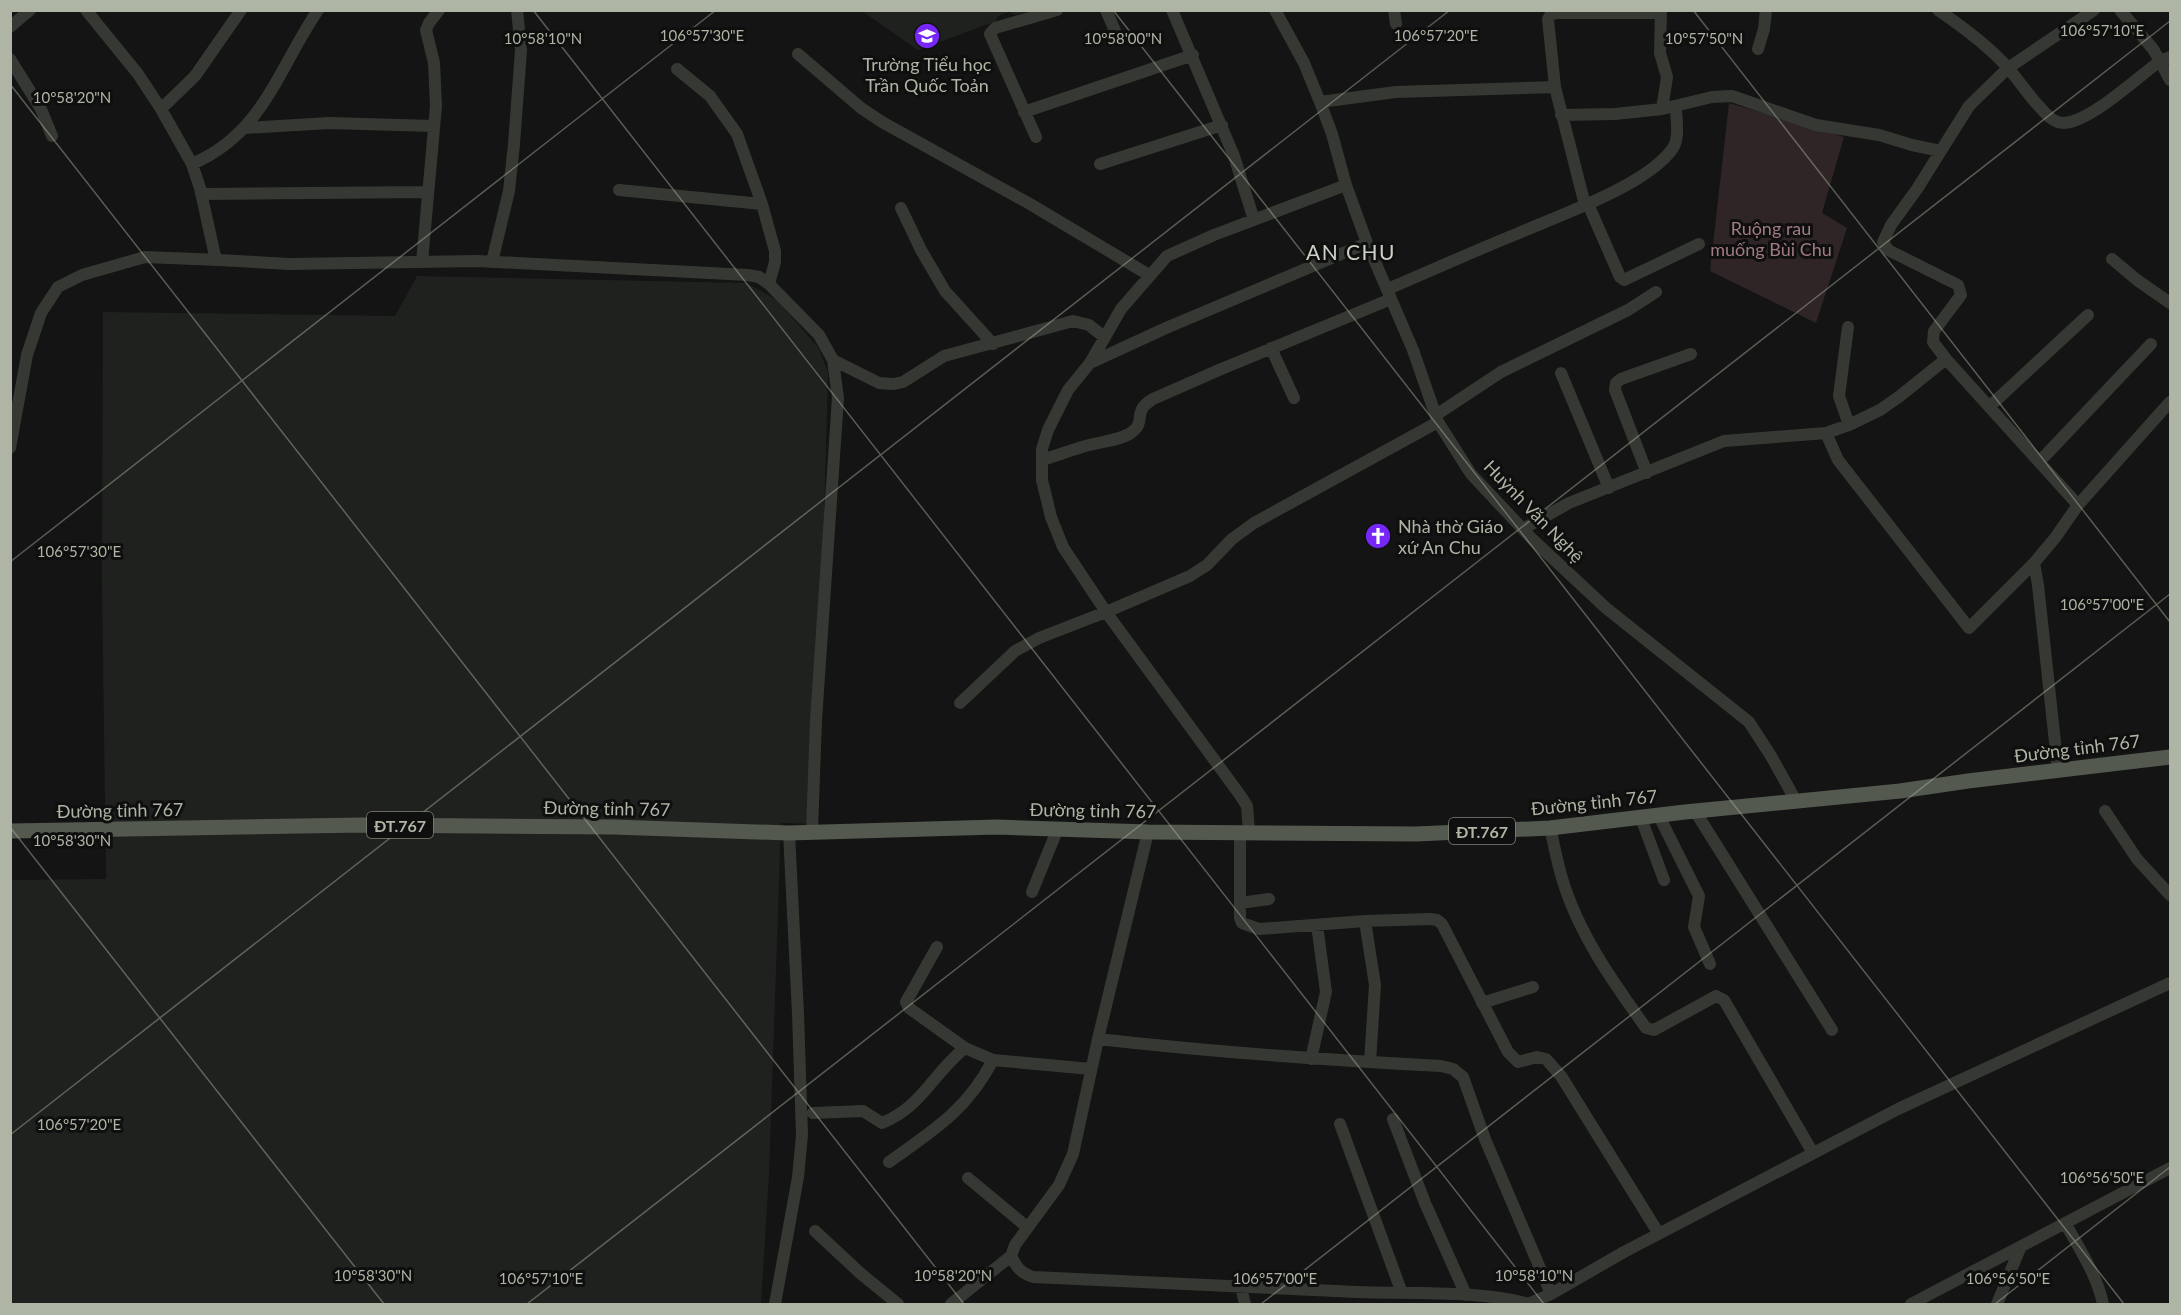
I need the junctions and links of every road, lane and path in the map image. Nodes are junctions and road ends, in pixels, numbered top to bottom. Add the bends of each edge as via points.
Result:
1 (30, 10) edge
2 (86, 10) edge
3 (241, 10) edge
4 (318, 10) edge
5 (439, 10) edge
6 (517, 10) edge
7 (1057, 10) edge
8 (1106, 10) edge
9 (1172, 10) edge
10 (1275, 10) edge
11 (1394, 10) edge
12 (1766, 10) edge
13 (1938, 10) edge
14 (2094, 10) edge
15 (2120, 10) edge
16 (1661, 12) edge
17 (1396, 24) dead end
18 (10, 27) edge
19 (1119, 40) dead end
20 (1758, 49) dead end
21 (798, 54) dead end
22 (1193, 55) junction
23 (2165, 59) edge
24 (10, 60) edge
25 (2008, 68) junction
26 (677, 69) dead end
27 (2170, 80) edge
28 (1555, 87) junction
29 (1320, 102) junction
30 (1676, 107) junction
31 (161, 109) junction
32 (1662, 109) junction
33 (1024, 112) junction
34 (1562, 115) junction
35 (1222, 125) junction
36 (434, 126) junction
37 (245, 128) junction
38 (52, 136) dead end
39 (1036, 137) dead end
40 (1941, 151) junction
41 (192, 164) junction
42 (1100, 164) dead end
43 (1346, 185) junction
44 (619, 190) dead end
45 (428, 192) junction
46 (201, 194) junction
47 (762, 204) junction
48 (1586, 204) junction
49 (901, 208) dead end
50 (1254, 219) junction
51 (1367, 243) junction
52 (1699, 244) dead end
53 (2112, 259) dead end
54 (219, 260) junction
55 (422, 262) junction
56 (492, 262) junction
57 (1149, 275) junction
58 (769, 284) junction
59 (1656, 292) dead end
60 (1389, 294) junction
61 (2170, 303) edge
62 (2088, 315) dead end
63 (1848, 327) dead end
64 (1104, 337) junction
65 (993, 344) junction
66 (2151, 344) dead end
67 (1271, 348) junction
68 (1691, 354) dead end
69 (1946, 359) junction
70 (833, 360) junction
71 (1090, 363) junction
72 (1560, 373) dead end
73 (1294, 398) dead end
74 (2170, 402) edge
75 (1990, 406) junction
76 (1437, 419) junction
77 (1849, 425) junction
78 (1826, 433) junction
79 (10, 448) edge
80 (1042, 460) junction
81 (2040, 461) junction
82 (1647, 473) junction
83 (1609, 488) junction
84 (2078, 505) junction
85 (1523, 530) junction
86 (2034, 563) junction
87 (1106, 612) junction
88 (960, 702) dead end
89 (2170, 756) edge
90 (2058, 770) junction
91 (1796, 801) junction
92 (1695, 811) junction
93 (2104, 811) dead end
94 (1659, 816) junction
95 (1641, 818) junction
96 (1058, 828) junction
97 (1550, 828) junction
98 (10, 831) edge
99 (812, 831) junction
100 (789, 832) junction
101 (1148, 832) junction
102 (1245, 832) junction
103 (1664, 880) dead end
104 (1032, 892) dead end
105 (2170, 895) edge
106 (1269, 899) dead end
107 (1240, 903) junction
108 (1365, 921) junction
109 (1317, 925) junction
110 (937, 947) dead end
111 (1710, 964) dead end
112 (2170, 983) edge
113 (1533, 987) dead end
114 (1482, 1004) junction
115 (1832, 1030) dead end
116 (1098, 1039) junction
117 (965, 1048) junction
118 (1311, 1059) junction
119 (993, 1060) junction
120 (1370, 1062) junction
121 (1091, 1069) junction
122 (813, 1113) dead end
123 (1393, 1119) dead end
124 (1340, 1124) dead end
125 (1813, 1153) junction
126 (889, 1162) dead end
127 (2170, 1168) edge
128 (968, 1178) dead end
129 (2065, 1222) junction
130 (1027, 1227) junction
131 (815, 1231) dead end
132 (1659, 1234) junction
133 (2021, 1246) junction
134 (1011, 1256) junction
135 (1241, 1287) junction
136 (1402, 1293) junction
137 (1551, 1294) junction
138 (1466, 1295) junction
139 (1486, 1301) edge
140 (1529, 1304) edge
141 (775, 1305) edge
142 (898, 1305) edge
143 (951, 1305) edge
144 (1245, 1305) edge
145 (1911, 1305) edge
146 (1997, 1305) edge
147 (2103, 1305) edge

1 - 18 street
2 - 31 street
3 - 31 street via 195,76
4 - 37 street
5 - 36 street via 426,35 434,63
6 - 56 street via 521,50 514,144 509,191
7 - 33 street via 995,28 990,34
8 - 19 street
9 - 22 street
10 - 29 street, Huỳnh Văn Nghệ
11 - 17 street
12 - 20 street
13 - 25 street via 1971,33
14 - 25 street
15 - 23 street
16 - 28 street via 1551,15 1548,19
16 - 32 street via 1660,53 1667,77
21 - 57 street via 882,122
22 - 33 street
22 - 35 street
23 - 25 street via 2089,114 2061,123 2049,117
23 - 27 street
24 - 38 street via 41,109
25 - 40 street via 1969,106
26 - 47 street via 710,96 734,130
28 - 29 street via 1396,92
28 - 34 street
29 - 43 street, Huỳnh Văn Nghệ
30 - 32 street
30 - 40 street via 1732,96 1816,125 1879,135
30 - 48 street via 1677,135 1667,155 1641,175
31 - 41 street
32 - 34 street
33 - 39 street
34 - 48 street
35 - 42 street
35 - 50 street
36 - 37 street via 330,123
36 - 45 street
37 - 41 street via 214,154
40 - 69 street via 1883,243 1888,250 1961,289 1961,295 1933,337
41 - 46 street
43 - 50 street
43 - 51 street, Huỳnh Văn Nghệ
44 - 47 street
45 - 46 street
45 - 55 street
46 - 54 street
47 - 58 street via 775,251
48 - 52 street via 1624,280
48 - 60 street
49 - 65 street via 945,291
50 - 57 street via 1173,252
51 - 60 street, Huỳnh Văn Nghệ
51 - 71 street
53 - 61 street
54 - 55 street via 290,264
54 - 79 street via 145,257 82,275 58,287 41,313 27,355
55 - 56 street
56 - 58 street via 748,275
57 - 64 street
58 - 70 street via 819,335
59 - 76 street via 1628,310 1501,372
60 - 67 street
60 - 76 street, Huỳnh Văn Nghệ
62 - 75 street
63 - 77 street via 1839,396
64 - 65 street via 1089,325 1073,321
64 - 71 street
65 - 70 street via 944,356 894,384 879,383
66 - 81 street
67 - 73 street
67 - 80 street via 1143,405 1139,422 1128,435
68 - 82 street via 1616,383 1615,390
69 - 75 street
69 - 77 street via 1880,410
70 - 99 street via 837,408
71 - 80 street via 1060,405 1048,430
72 - 83 street
74 - 84 street
75 - 81 street
76 - 85 street, Huỳnh Văn Nghệ via 1471,474
76 - 87 street via 1254,523 1190,576
77 - 78 street
78 - 82 street via 1724,441
78 - 86 street via 1838,460 1966,627 1971,628
80 - 87 street via 1042,480 1063,547
81 - 84 street
82 - 83 street
83 - 85 street via 1569,503
84 - 86 street
85 - 91 street, Huỳnh Văn Nghệ via 1606,608 1749,722
86 - 90 street
87 - 88 street via 1015,651
87 - 102 street via 1247,806
89 - 90 main road, Đường tỉnh 767 / ĐT.767
90 - 91 main road, Đường tỉnh 767 / ĐT.767
91 - 92 main road, Đường tỉnh 767 / ĐT.767
92 - 94 main road, Đường tỉnh 767 / ĐT.767
92 - 115 street
93 - 105 street
94 - 95 main road, Đường tỉnh 767 / ĐT.767
94 - 111 street via 1699,896 1694,927
95 - 97 main road, Đường tỉnh 767 / ĐT.767
95 - 103 street
96 - 99 main road, Đường tỉnh 767 / ĐT.767
96 - 101 main road, Đường tỉnh 767 / ĐT.767
96 - 104 street
97 - 102 main road, Đường tỉnh 767 / ĐT.767 via 1416,834
97 - 125 street via 1562,879 1578,919 1595,954 1646,1028 1654,1030 1716,996 1724,1000
98 - 100 main road, Đường tỉnh 767 / ĐT.767 via 363,825
99 - 100 main road, Đường tỉnh 767 / ĐT.767
100 - 141 street via 802,1135
101 - 102 main road, Đường tỉnh 767 / ĐT.767
101 - 116 street
102 - 107 street
106 - 107 street
107 - 109 street via 1240,918 1248,926 1259,929
108 - 109 street
108 - 114 street via 1437,920
108 - 120 street via 1375,985
109 - 118 street via 1326,992
110 - 117 street via 907,1005
112 - 125 street via 1908,1104
113 - 114 street
114 - 132 street via 1513,1058 1518,1062 1546,1059 1561,1076
116 - 118 street
116 - 121 street
117 - 119 street
117 - 122 street via 947,1063 919,1100 890,1119 882,1122 864,1111
118 - 120 street
119 - 121 street
119 - 126 street via 977,1088 952,1115
120 - 137 street via 1441,1066 1453,1068 1463,1077
121 - 130 street via 1073,1154 1059,1185
123 - 138 street
124 - 136 street
125 - 132 street
127 - 129 street
128 - 130 street
129 - 133 street
129 - 147 street via 2089,1266
130 - 134 street
131 - 142 street
132 - 137 street
133 - 145 street
133 - 146 street
134 - 135 street via 1021,1273 1033,1276
134 - 143 street
135 - 136 street
135 - 144 street
136 - 138 street
137 - 140 street
138 - 139 street
139 - 140 street

